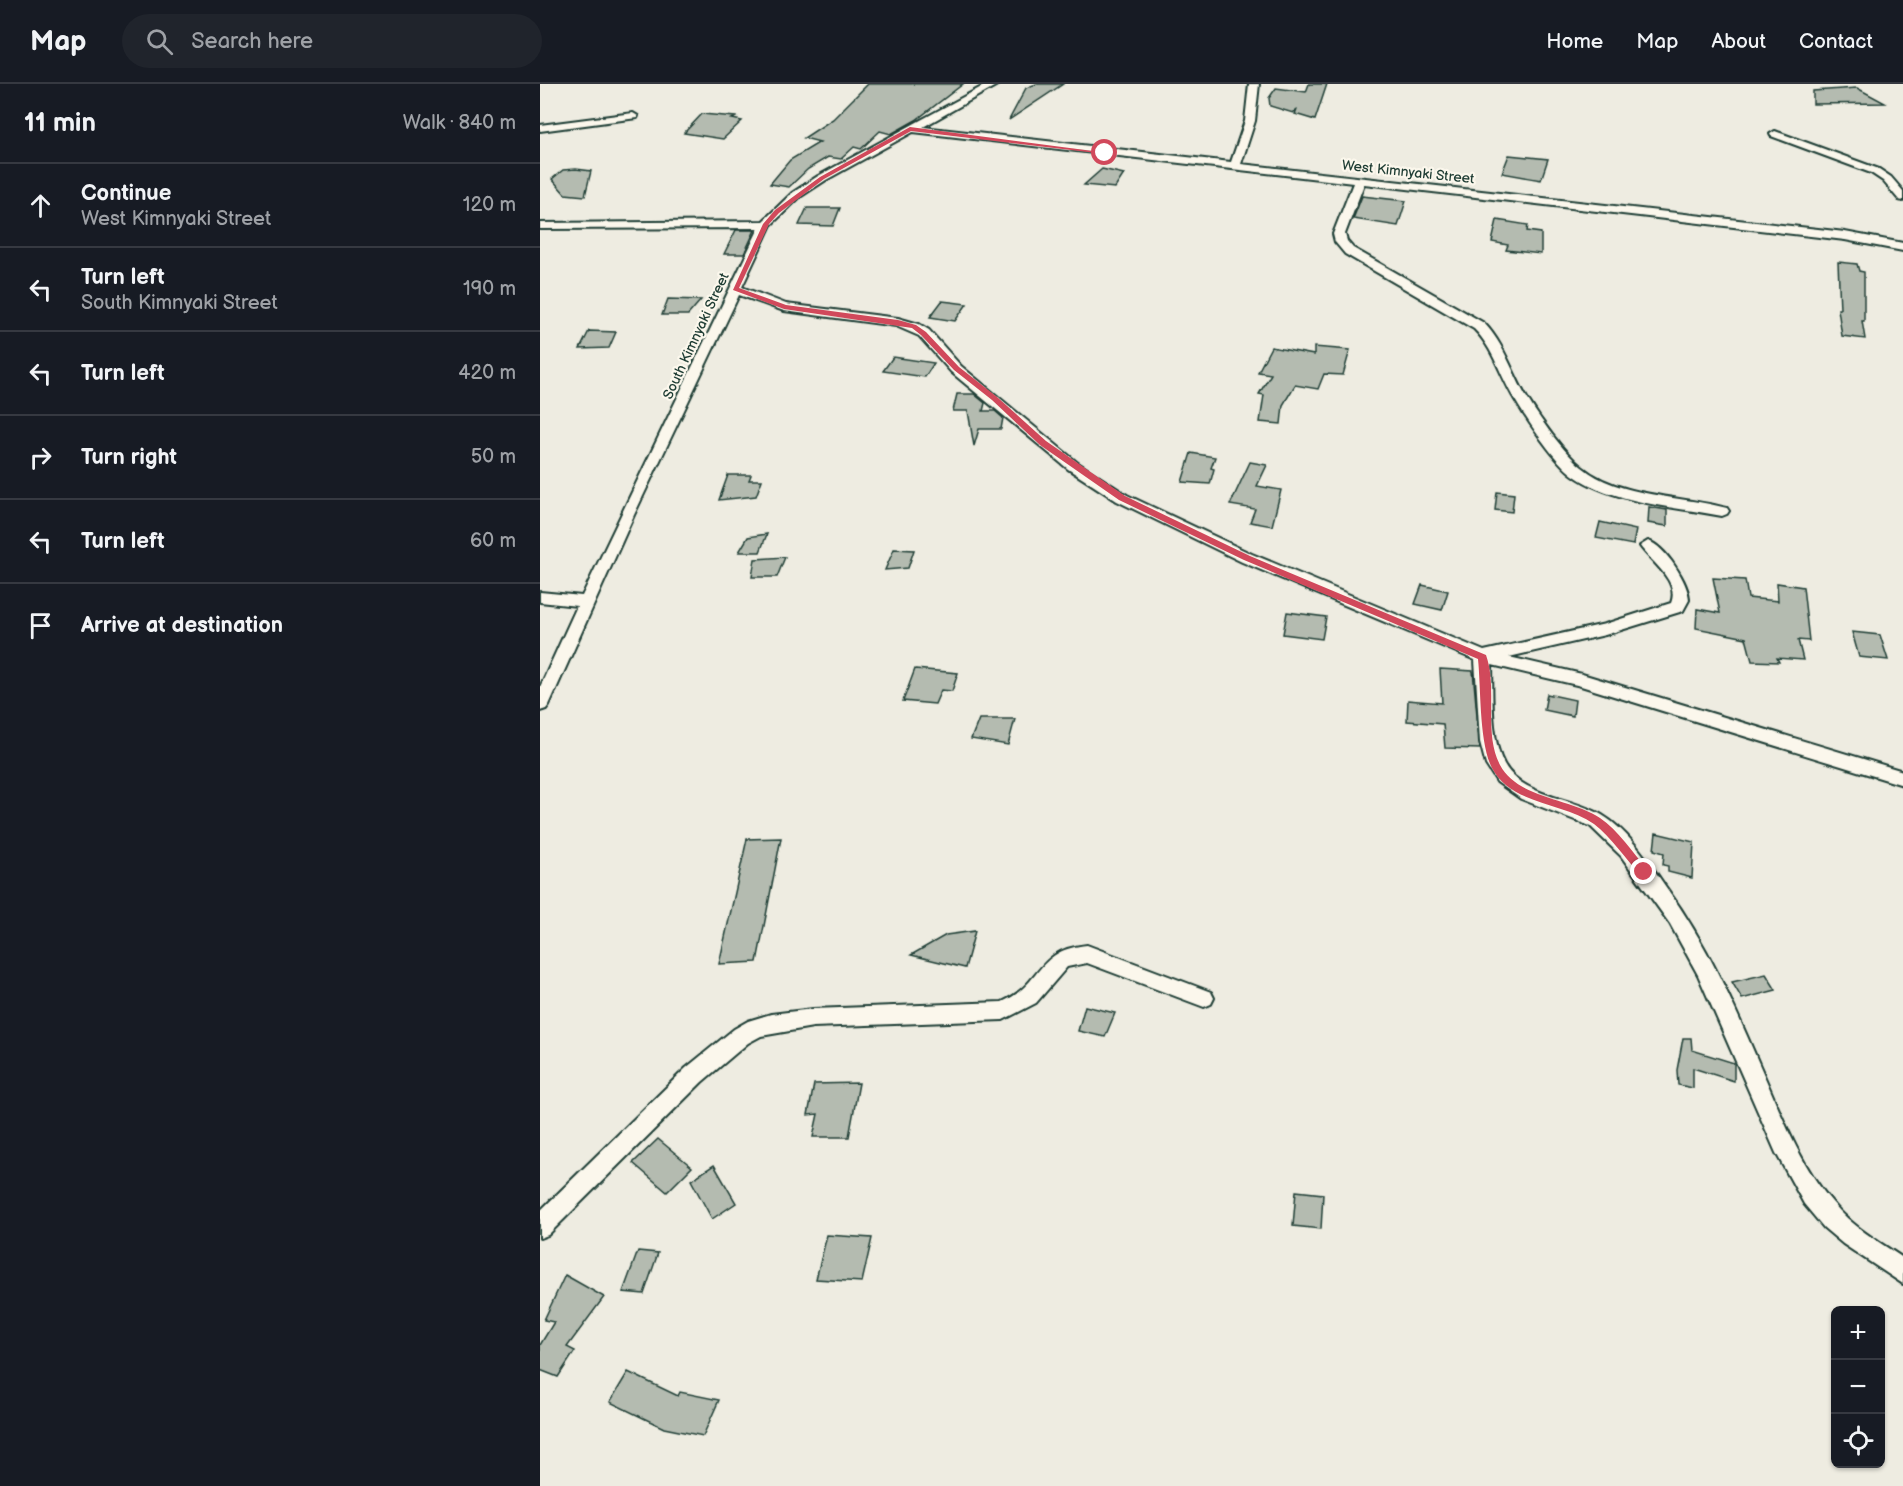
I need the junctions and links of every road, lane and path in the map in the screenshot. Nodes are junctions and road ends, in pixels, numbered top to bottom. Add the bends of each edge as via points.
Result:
1 (994, 84) edge
2 (1254, 84) edge
3 (633, 116) dead end
4 (540, 128) edge
5 (910, 129) junction
6 (1775, 134) dead end
7 (1235, 166) junction
8 (1359, 182) junction
9 (1903, 198) edge
10 (766, 224) junction
11 (540, 226) edge
12 (1903, 246) edge
13 (735, 289) junction
14 (1722, 511) dead end
15 (1648, 546) dead end
16 (540, 597) edge
17 (588, 602) junction
18 (1483, 657) junction
19 (540, 705) edge
20 (1903, 778) edge
21 (1204, 998) dead end
22 (540, 1227) edge
23 (1903, 1272) edge

1 - 5 street, South Kimnyaki Street
2 - 7 street via 1250,120
3 - 4 street
5 - 7 street, West Kimnyaki Street
5 - 10 street, South Kimnyaki Street via 796,195
6 - 9 street via 1875,171
7 - 8 street, West Kimnyaki Street
8 - 12 street, West Kimnyaki Street via 1845,236
8 - 14 street via 1339,234 1341,242 1364,260 1479,326 1491,338 1521,399 1577,471 1597,483 1628,493
10 - 11 street
10 - 13 street, South Kimnyaki Street
13 - 17 street, South Kimnyaki Street
13 - 18 street via 784,307 914,327 956,369 1043,443 1122,498 1247,558
15 - 18 street via 1680,587 1682,598 1677,607 1571,638
16 - 17 street
17 - 19 street, South Kimnyaki Street
18 - 20 street via 1582,680
18 - 23 street via 1490,749 1496,767 1523,791 1599,823 1644,872 1697,952 1784,1148 1814,1200 1841,1228
21 - 22 street via 1087,954 1059,959 1023,1002 1003,1011 771,1023 741,1036 694,1075

